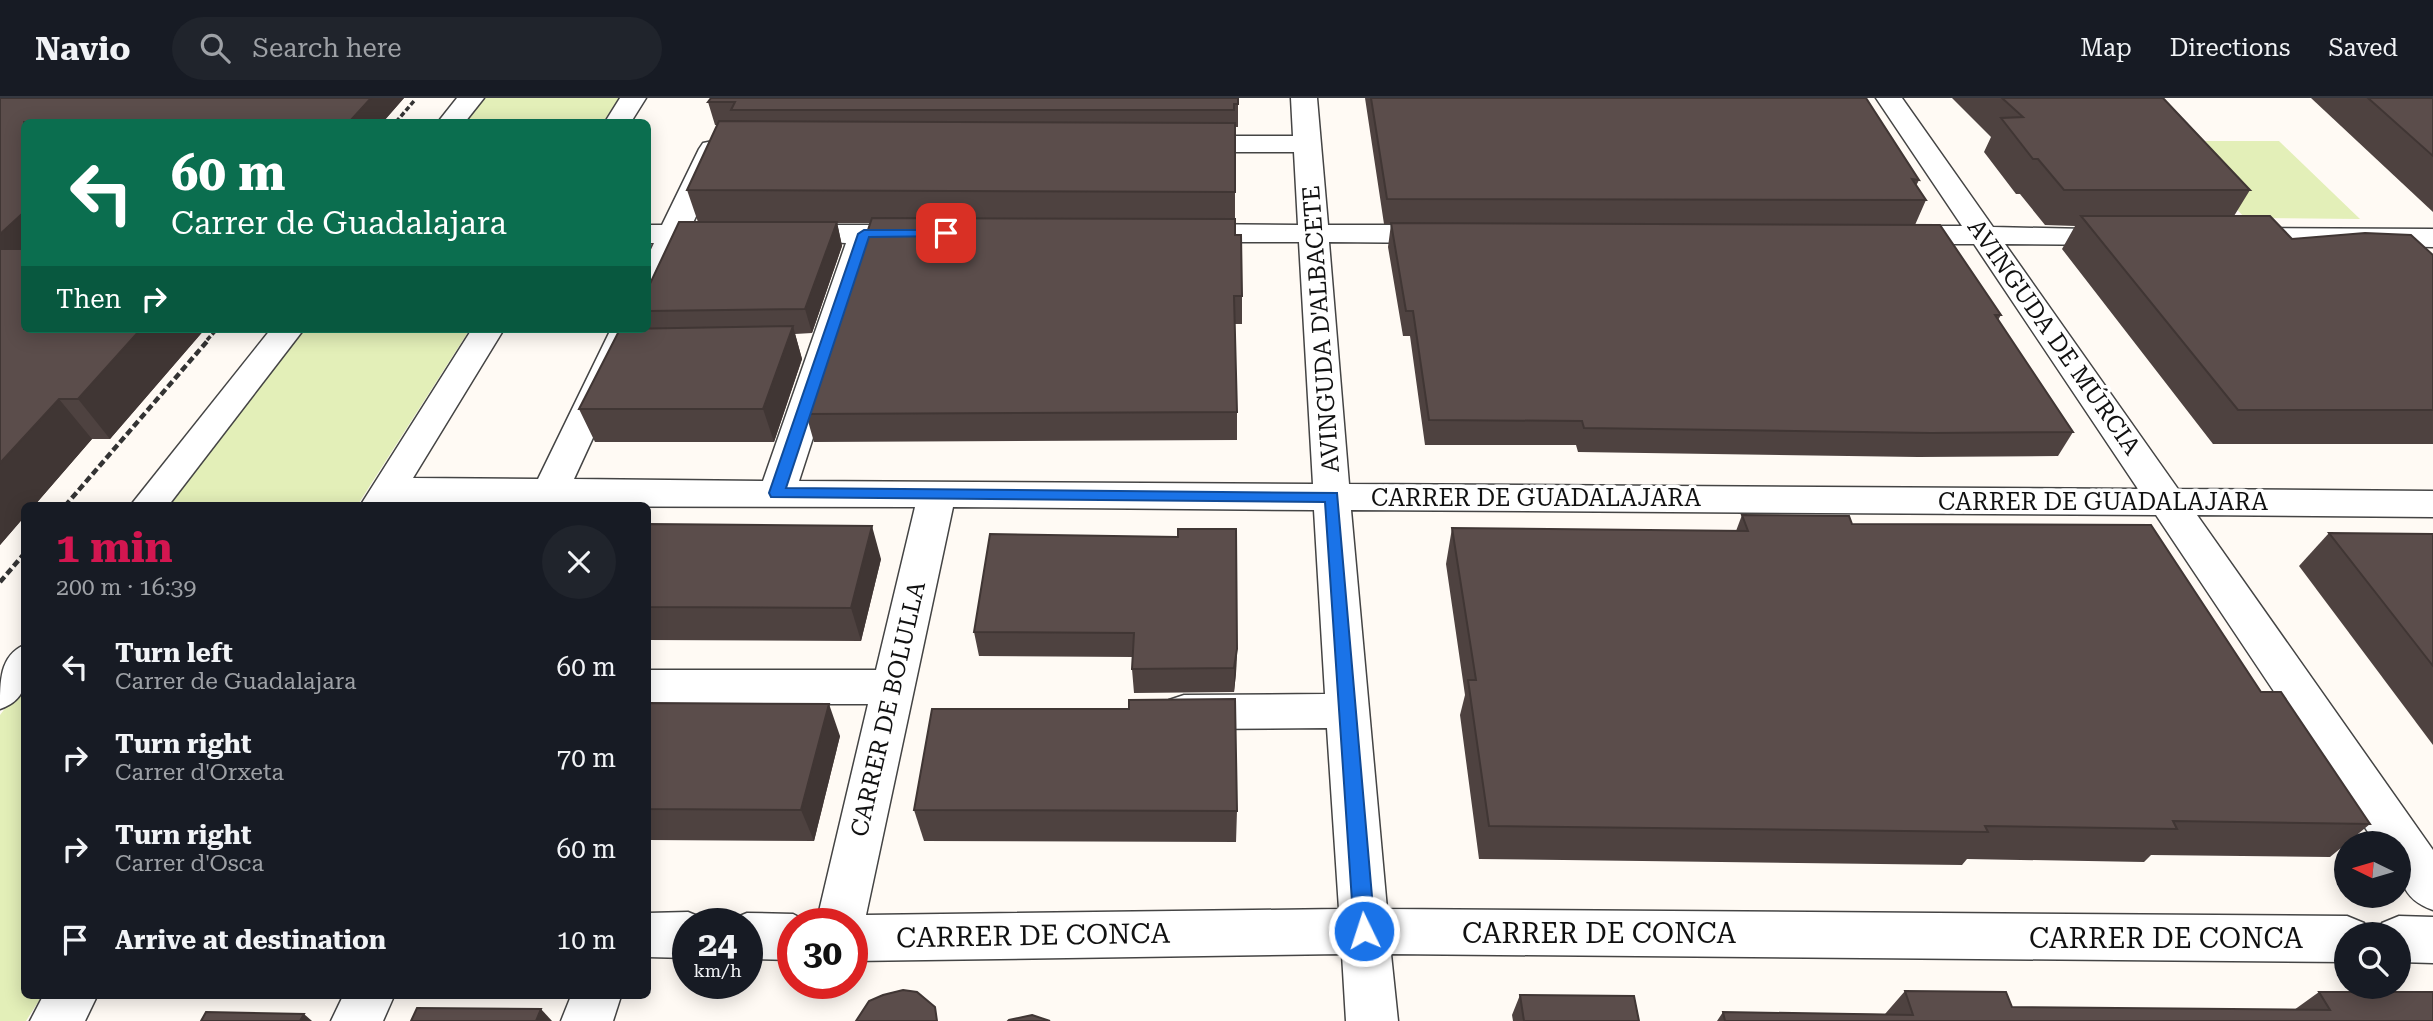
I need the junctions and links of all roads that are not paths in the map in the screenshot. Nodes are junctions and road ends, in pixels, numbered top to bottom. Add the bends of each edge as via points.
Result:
1 (471, 98) edge
2 (633, 98) edge
3 (1304, 98) edge
4 (1889, 98) edge
5 (454, 119) edge
6 (620, 119) edge
7 (744, 142) edge
8 (1157, 144) edge
9 (1308, 144) junction
10 (946, 233) edge
11 (1151, 233) edge
12 (1315, 233) junction
13 (660, 234) edge
14 (864, 234) junction
15 (1466, 234) edge
16 (1866, 235) edge
17 (1984, 235) junction
18 (2147, 236) edge
19 (2216, 237) edge
20 (2433, 238) edge
21 (651, 274) edge
22 (285, 333) edge
23 (485, 333) edge
24 (630, 342) edge
25 (777, 493) junction
26 (937, 494) junction
27 (1332, 497) junction
28 (382, 498) edge
29 (546, 499) edge
30 (151, 502) edge
31 (2168, 502) junction
32 (2433, 504) edge
33 (21, 665) edge
34 (651, 687) edge
35 (893, 687) junction
36 (0, 692) edge
37 (1347, 711) junction
38 (1146, 712) edge
39 (2433, 889) edge
40 (844, 908) edge
41 (1364, 931) junction
42 (651, 935) edge
43 (672, 936) edge
44 (868, 937) edge
45 (2334, 939) edge
46 (2411, 939) edge
47 (2433, 940) edge
48 (70, 999) edge
49 (368, 999) edge
50 (595, 999) edge
51 (56, 1021) edge
52 (357, 1021) edge
53 (587, 1021) edge
54 (1372, 1021) edge

1 - 5 street
2 - 6 street
3 - 9 street, AVINGUDA D'ALBACETE
4 - 17 street, AVINGUDA DE MÚRCIA
7 - 13 street via 716,142
8 - 9 street
9 - 12 street, AVINGUDA D'ALBACETE
10 - 14 street
11 - 12 street
12 - 15 street
12 - 27 street, AVINGUDA D'ALBACETE
13 - 14 street
13 - 21 street
14 - 25 street via 813,346
16 - 17 street
17 - 18 street
17 - 31 street, AVINGUDA DE MÚRCIA
19 - 20 street
22 - 30 street
23 - 28 street
24 - 29 street
25 - 26 street, CARRER DE GUADALAJARA
25 - 29 street, CARRER DE GUADALAJARA
26 - 27 street, CARRER DE GUADALAJARA
26 - 35 street, CARRER DE BOLULLA
27 - 31 street, CARRER DE GUADALAJARA
27 - 37 street, AVINGUDA D'ALBACETE
28 - 29 street, CARRER DE GUADALAJARA
31 - 32 street, CARRER DE GUADALAJARA
31 - 39 street, AVINGUDA DE MÚRCIA
33 - 36 street
34 - 35 street
35 - 40 street, CARRER DE BOLULLA
37 - 38 street
37 - 41 street, AVINGUDA D'ALBACETE
41 - 44 street, CARRER DE CONCA
41 - 45 street, CARRER DE CONCA
41 - 54 street, AVINGUDA D'ALBACETE
42 - 43 street
46 - 47 street
48 - 51 street
49 - 52 street
50 - 53 street

